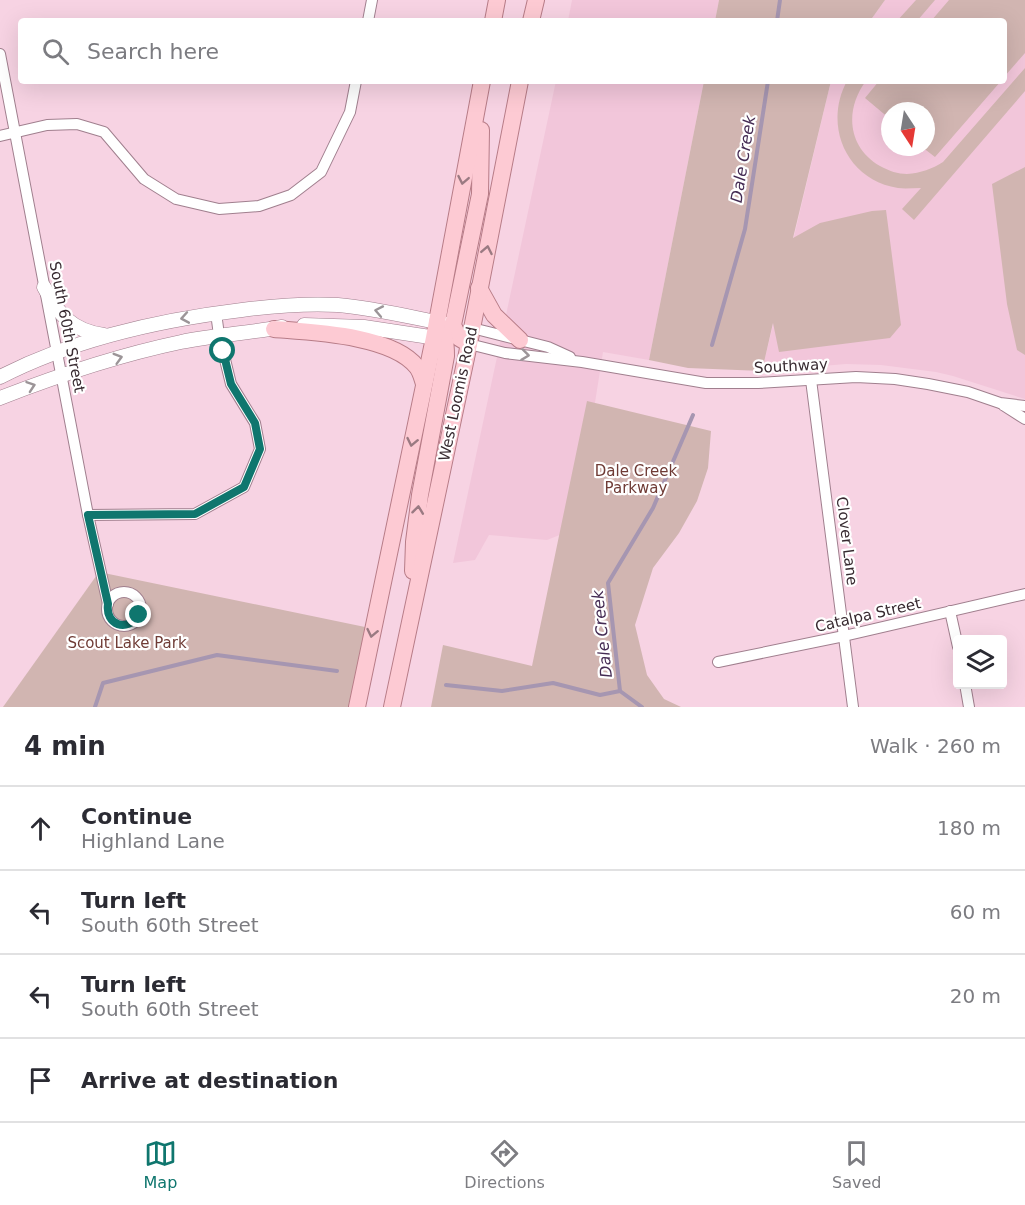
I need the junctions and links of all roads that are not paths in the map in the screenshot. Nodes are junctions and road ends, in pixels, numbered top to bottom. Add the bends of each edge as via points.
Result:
1 (372, 0) edge
2 (497, 0) edge
3 (536, 0) edge
4 (369, 18) edge
5 (494, 18) edge
6 (532, 18) edge
7 (0, 54) edge
8 (355, 84) edge
9 (482, 84) edge
10 (519, 84) edge
11 (15, 133) junction
12 (0, 136) edge
13 (44, 287) junction
14 (479, 288) junction
15 (216, 313) junction
16 (274, 329) junction
17 (442, 331) junction
18 (219, 335) junction
19 (109, 336) junction
20 (470, 336) junction
21 (520, 340) junction
22 (57, 351) junction
23 (582, 362) junction
24 (62, 376) junction
25 (0, 377) edge
26 (811, 380) junction
27 (424, 385) junction
28 (0, 398) edge
29 (1000, 403) junction
30 (1025, 406) edge
31 (1025, 419) edge
32 (88, 515) junction
33 (1025, 594) edge
34 (108, 604) dead end
35 (412, 611) junction
36 (950, 611) junction
37 (955, 635) edge
38 (844, 636) junction
39 (718, 662) dead end
40 (966, 689) edge
41 (357, 707) edge
42 (392, 707) edge
43 (853, 707) edge
44 (969, 707) edge

1 - 4 street
2 - 5 main road
3 - 6 main road
7 - 11 street, South 60th Street
8 - 11 street via 350,112 321,172 291,195 259,206 219,209 176,199 144,179 104,132 77,124 47,125
9 -> 17 main road
14 -> 10 main road, West Loomis Road
11 - 12 street
11 - 13 street, South 60th Street
13 - 19 street via 63,317 81,330
13 - 22 street, South 60th Street
14 - 20 main road, West Loomis Road
14 - 21 main road via 494,315
17 -> 15 street via 365,308 337,305
15 - 18 street
15 -> 19 street
16 - 17 street via 330,325
16 - 18 street
16 - 27 main road via 337,335 382,345 416,365
17 - 20 main road via 459,338
17 - 27 main road
35 -> 17 main road via 420,495 446,356
24 -> 18 street via 142,351
18 - 32 street via 231,384 255,423 260,449 244,487 195,514
19 - 22 street
20 - 21 street, Southway
20 -> 23 street, Southway via 505,353
20 - 35 main road, West Loomis Road
21 - 23 street, Southway
22 - 24 street, South 60th Street
22 - 25 street
23 - 26 street, Southway via 706,383
28 -> 24 street
24 - 32 street, South 60th Street
26 - 29 street, Southway via 895,379 968,392
26 - 38 street, Clover Lane
27 -> 41 main road
29 - 30 street, Southway
29 - 31 street, Southway
32 - 34 street, South 60th Street
33 - 36 street, Catalpa Street
35 - 42 main road, West Loomis Road
36 - 37 street
36 - 38 street, Catalpa Street
38 - 39 street, Catalpa Street
38 - 43 street, Clover Lane
40 - 44 street

